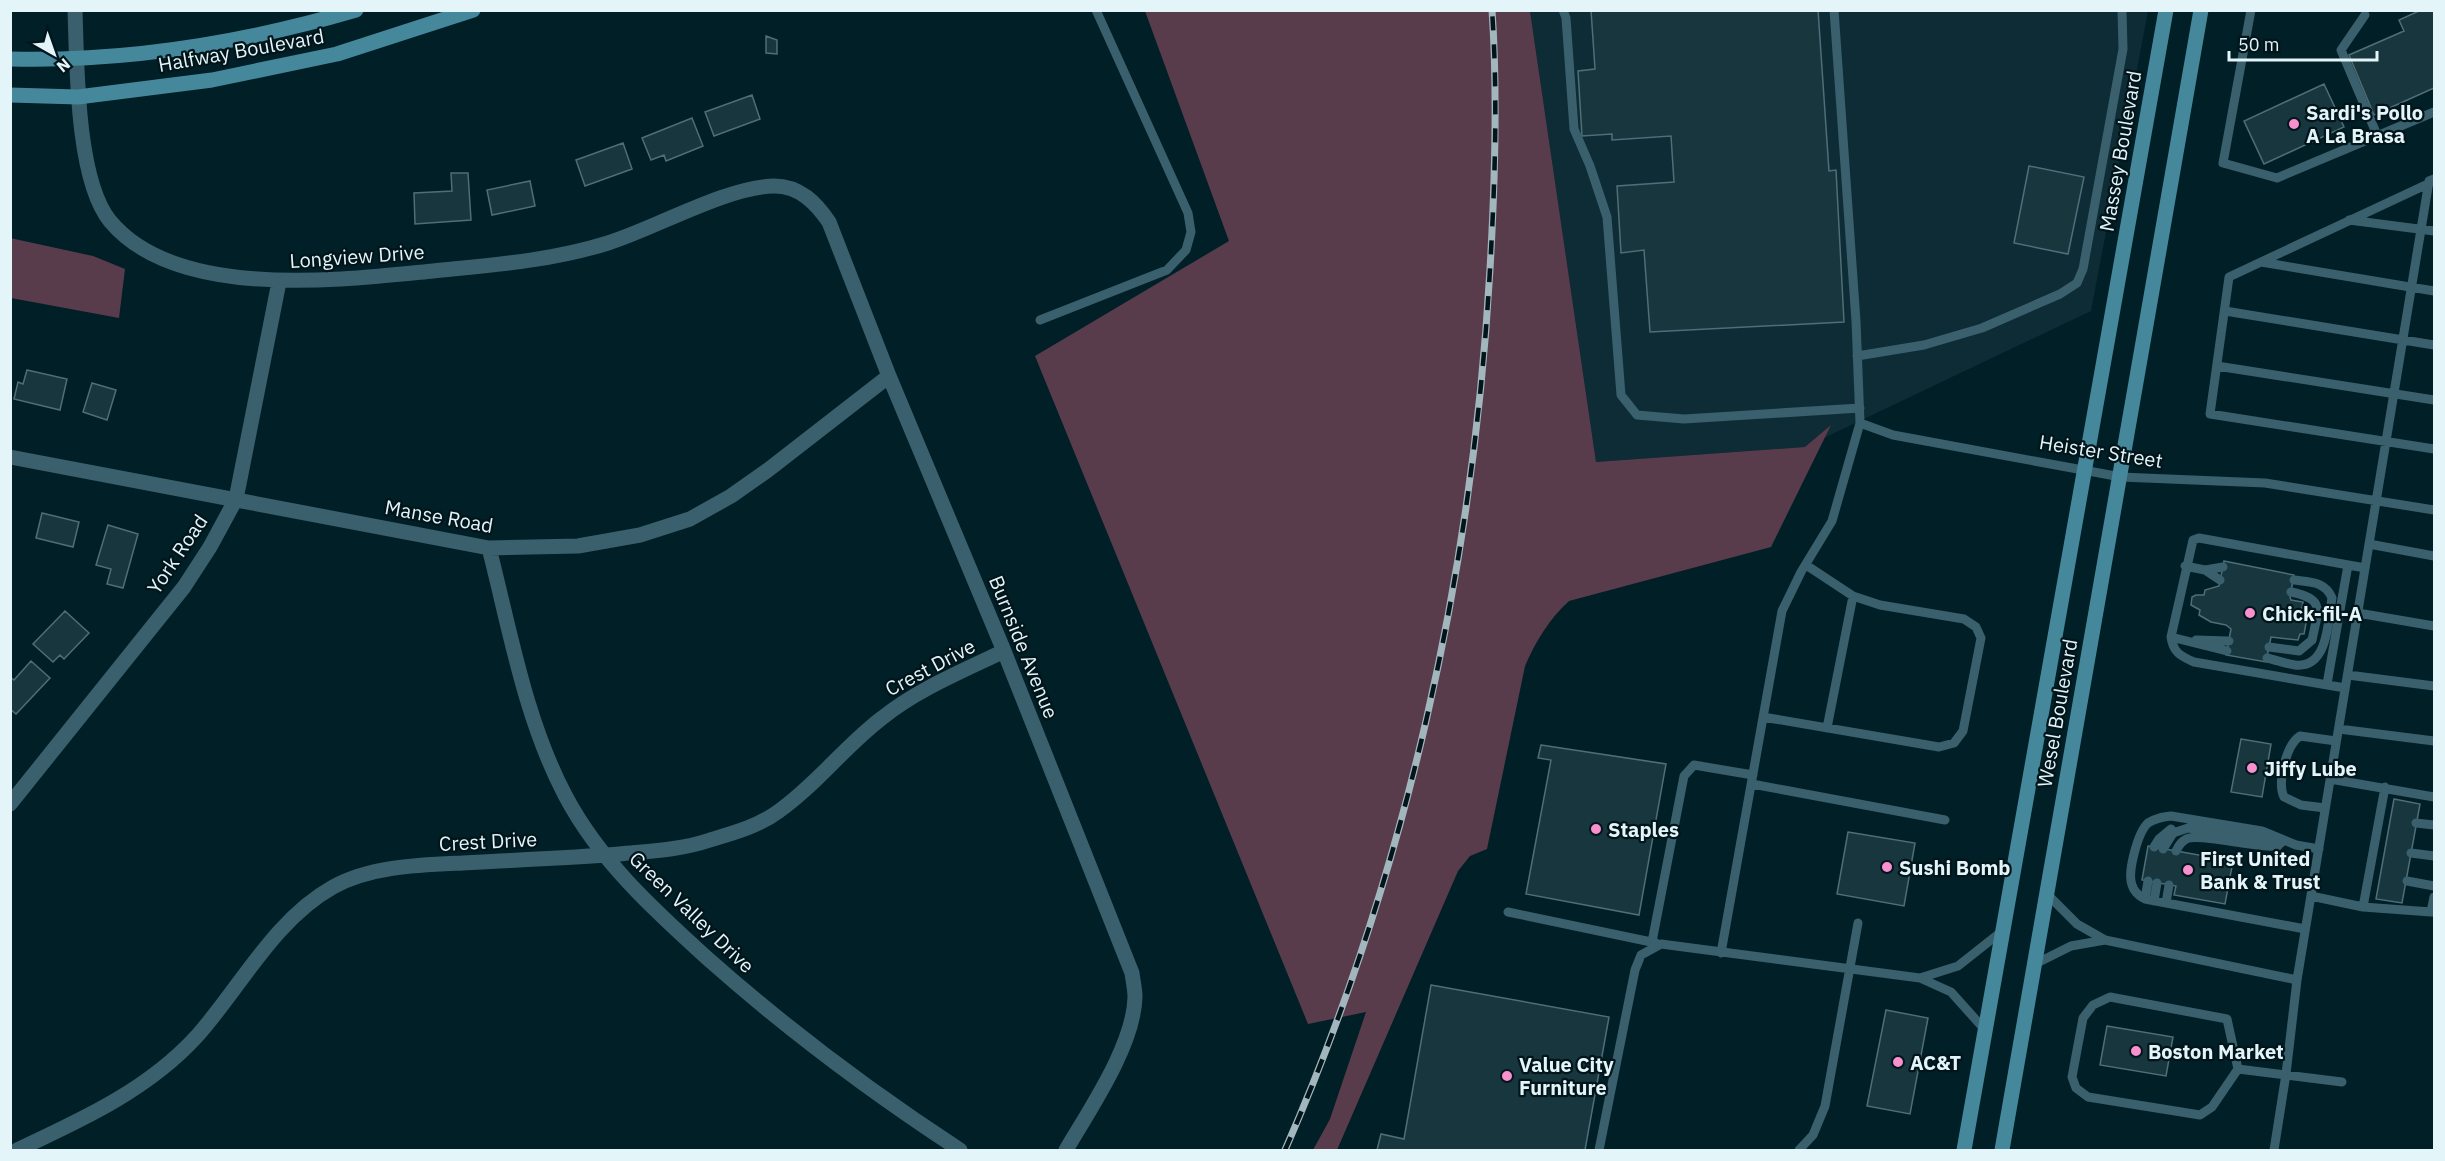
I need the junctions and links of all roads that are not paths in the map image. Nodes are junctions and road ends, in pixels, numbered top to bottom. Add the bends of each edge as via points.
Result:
1 (75, 10) edge
2 (356, 10) edge
3 (473, 10) edge
4 (1096, 10) edge
5 (1563, 10) edge
6 (1834, 10) edge
7 (2122, 10) edge
8 (2166, 10) edge
9 (2201, 10) edge
10 (2251, 10) edge
11 (2375, 10) edge
12 (2364, 13) edge
13 (10, 59) edge
14 (76, 61) junction
15 (10, 96) edge
16 (78, 97) junction
17 (2434, 112) edge
18 (2377, 135) junction
19 (2433, 181) edge
20 (775, 186) joint
21 (2349, 220) junction
22 (2422, 229) junction
23 (2434, 231) edge
24 (2261, 262) junction
25 (279, 282) junction
26 (2412, 288) junction
27 (2434, 291) edge
28 (2115, 300) joint
29 (2225, 311) junction
30 (1040, 320) dead end
31 (2403, 340) junction
32 (2434, 345) edge
33 (1857, 356) junction
34 (2217, 366) junction
35 (889, 376) junction
36 (2394, 393) junction
37 (2434, 400) edge
38 (1860, 408) junction
39 (1860, 423) junction
40 (2386, 441) junction
41 (2434, 449) edge
42 (10, 457) edge
43 (2084, 469) junction
44 (2121, 477) junction
45 (236, 499) junction
46 (2375, 500) junction
47 (2434, 510) edge
48 (2369, 544) junction
49 (489, 548) junction
50 (2434, 556) edge
51 (1806, 565) junction
52 (2348, 565) junction
53 (2185, 566) junction
54 (2223, 567) dead end
55 (2365, 568) junction
56 (2205, 570) junction
57 (2220, 580) dead end
58 (2294, 580) dead end
59 (2291, 592) dead end
60 (1854, 596) junction
61 (2358, 613) junction
62 (2434, 626) edge
63 (2171, 636) junction
64 (2190, 640) junction
65 (2229, 641) dead end
66 (2269, 647) dead end
67 (1004, 651) junction
68 (2227, 651) dead end
69 (2267, 658) dead end
70 (2348, 675) junction
71 (2327, 684) junction
72 (2434, 686) edge
73 (2345, 688) junction
74 (1763, 717) junction
75 (1827, 728) junction
76 (2338, 729) junction
77 (2336, 741) junction
78 (2434, 741) edge
79 (1752, 779) junction
80 (2330, 780) junction
81 (2385, 787) junction
82 (2434, 797) edge
83 (10, 804) edge
84 (2325, 808) junction
85 (2379, 818) junction
86 (2390, 819) dead end
87 (1945, 820) dead end
88 (2416, 823) dead end
89 (2434, 825) edge
90 (2296, 845) junction
91 (2374, 847) junction
92 (2159, 848) dead end
93 (2319, 849) junction
94 (2385, 849) dead end
95 (2176, 851) dead end
96 (2411, 853) dead end
97 (603, 855) junction
98 (2434, 856) edge
99 (2369, 876) junction
100 (2380, 878) dead end
101 (2406, 881) dead end
102 (2153, 882) dead end
103 (2169, 885) dead end
104 (2434, 886) edge
105 (2046, 893) junction
106 (2311, 896) junction
107 (2434, 897) edge
108 (2150, 900) junction
109 (2166, 903) junction
110 (2363, 907) junction
111 (1508, 912) dead end
112 (2433, 913) edge
113 (1858, 923) dead end
114 (2305, 929) junction
115 (2001, 932) junction
116 (2105, 940) junction
117 (1656, 943) junction
118 (1721, 952) junction
119 (2035, 964) junction
120 (1851, 967) junction
121 (1920, 978) junction
122 (2297, 980) junction
123 (1986, 1031) junction
124 (2238, 1069) junction
125 (2286, 1074) junction
126 (2342, 1082) dead end
127 (17, 1150) edge
128 (960, 1150) edge
129 (1066, 1150) edge
130 (1599, 1150) edge
131 (1799, 1150) edge
132 (1964, 1150) edge
133 (2002, 1150) edge
134 (2274, 1150) edge

1 - 14 street
2 - 14 main road, Halfway Boulevard via 203,47
3 - 16 main road, Halfway Boulevard via 337,54 212,80
4 - 30 lane via 1188,213 1191,232 1186,250 1167,270
5 - 38 lane via 1574,129 1607,217 1621,395 1637,415 1684,419
6 - 33 lane
7 - 33 lane via 2123,49 2083,269 2077,283 1982,328 1924,345
8 - 28 main road, Massey Boulevard
9 - 44 main road, Wesel Boulevard
10 - 18 lane via 2223,164 2277,178
11 - 12 lane
12 - 18 lane via 2342,50
13 - 14 main road, Halfway Boulevard
14 - 16 street, Longview Drive
15 - 16 main road, Halfway Boulevard
16 - 25 street, Longview Drive via 98,200 110,221 137,246 164,260 207,271
17 - 18 lane
19 - 21 lane
19 - 22 lane
20 - 25 street, Longview Drive via 741,192 570,254 519,263 356,279
20 - 35 street, Burnside Avenue via 806,196 829,222
21 - 22 lane
21 - 24 lane
22 - 23 lane
22 - 26 lane
24 - 26 lane
24 - 29 lane via 2229,277
25 - 45 street, York Road
26 - 27 lane
26 - 31 lane
28 - 43 main road, Wesel Boulevard
29 - 31 lane
29 - 34 lane
31 - 32 lane
31 - 36 lane
33 - 38 lane
34 - 36 lane
34 - 40 lane via 2210,414
35 - 49 street, Manse Road via 768,470 690,519 640,536 578,546
35 - 67 street, Burnside Avenue
36 - 37 lane
36 - 40 lane
38 - 39 lane
39 - 43 lane, Heister Street via 1893,435
39 - 51 lane via 1832,521
40 - 41 lane
40 - 46 lane
42 - 45 street, Manse Road
43 - 44 lane, Heister Street
43 - 115 main road, Wesel Boulevard
44 - 46 lane, Heister Street via 2265,483
44 - 105 main road, Wesel Boulevard
45 - 49 street, Manse Road
45 - 83 street, York Road via 183,586
46 - 47 lane, Heister Street
46 - 48 lane
48 - 50 lane
48 - 55 lane
49 - 97 street, Green Valley Drive via 523,683 543,742 565,794
51 - 60 lane
51 - 74 lane via 1782,611
52 - 53 lane via 2199,538 2189,546
52 - 55 lane
52 - 71 lane
53 - 56 lane
53 - 63 lane
54 - 56 lane
55 - 61 lane
56 - 57 lane
58 - 69 lane via 2320,584 2329,590 2332,597 2324,647 2318,655 2297,665
59 - 66 lane via 2316,601 2312,640 2299,651
60 - 75 lane
60 - 75 lane via 1880,605 1964,619 1976,627 1981,638 1963,731 1954,743 1939,747
61 - 62 lane
61 - 70 lane
63 - 64 lane
63 - 71 lane via 2173,648 2181,657 2194,662
64 - 65 lane
64 - 68 lane
67 - 97 street, Crest Drive via 917,694 883,716 809,787 777,813 746,829 663,850
67 - 129 street, Burnside Avenue via 1122,942 1135,997 1113,1068
70 - 72 lane
70 - 73 lane
71 - 73 lane
73 - 76 lane
74 - 75 lane
74 - 79 lane
76 - 77 lane
76 - 78 lane
77 - 80 lane
77 - 84 lane via 2300,736 2291,744 2285,761 2282,791 2287,801
79 - 87 lane
79 - 117 lane via 1694,765 1684,776
79 - 118 lane
80 - 81 lane
80 - 84 lane
81 - 82 lane
81 - 85 lane
84 - 93 lane
85 - 86 lane
85 - 91 lane
88 - 89 lane
90 - 92 lane via 2188,828 2173,833
90 - 93 lane
90 - 95 lane via 2258,847 2196,837 2184,840
90 - 108 lane via 2262,831 2160,817 2144,827 2136,846 2131,879 2136,892
91 - 94 lane
91 - 99 lane
93 - 106 lane
96 - 98 lane
97 - 127 street, Crest Drive via 414,866 366,875 333,887 292,921 196,1037 166,1065 129,1093
97 - 128 street, Green Valley Drive via 654,910 745,991 868,1088
99 - 100 lane
99 - 110 lane
101 - 104 lane
102 - 108 lane
103 - 109 lane
105 - 116 lane via 2077,924
105 - 119 main road, Wesel Boulevard
106 - 110 lane
106 - 114 lane
107 - 112 lane
108 - 109 lane
109 - 114 lane
110 - 112 lane
111 - 117 lane
113 - 120 lane
114 - 122 lane
115 - 121 lane via 1958,966
115 - 123 main road, Wesel Boulevard
116 - 119 lane via 2071,946
116 - 122 lane
117 - 118 lane
117 - 130 lane via 1641,955 1635,970
118 - 120 lane
119 - 133 main road, Wesel Boulevard
120 - 121 lane
120 - 131 lane via 1824,1106 1813,1135
121 - 123 lane via 1951,992
122 - 125 lane
123 - 132 main road, Wesel Boulevard
124 - 124 lane via 2227,1019 2110,997 2094,1005 2083,1018 2072,1077 2076,1088 2088,1097 2200,1115 2212,1107
124 - 125 lane
125 - 126 lane
125 - 134 lane

